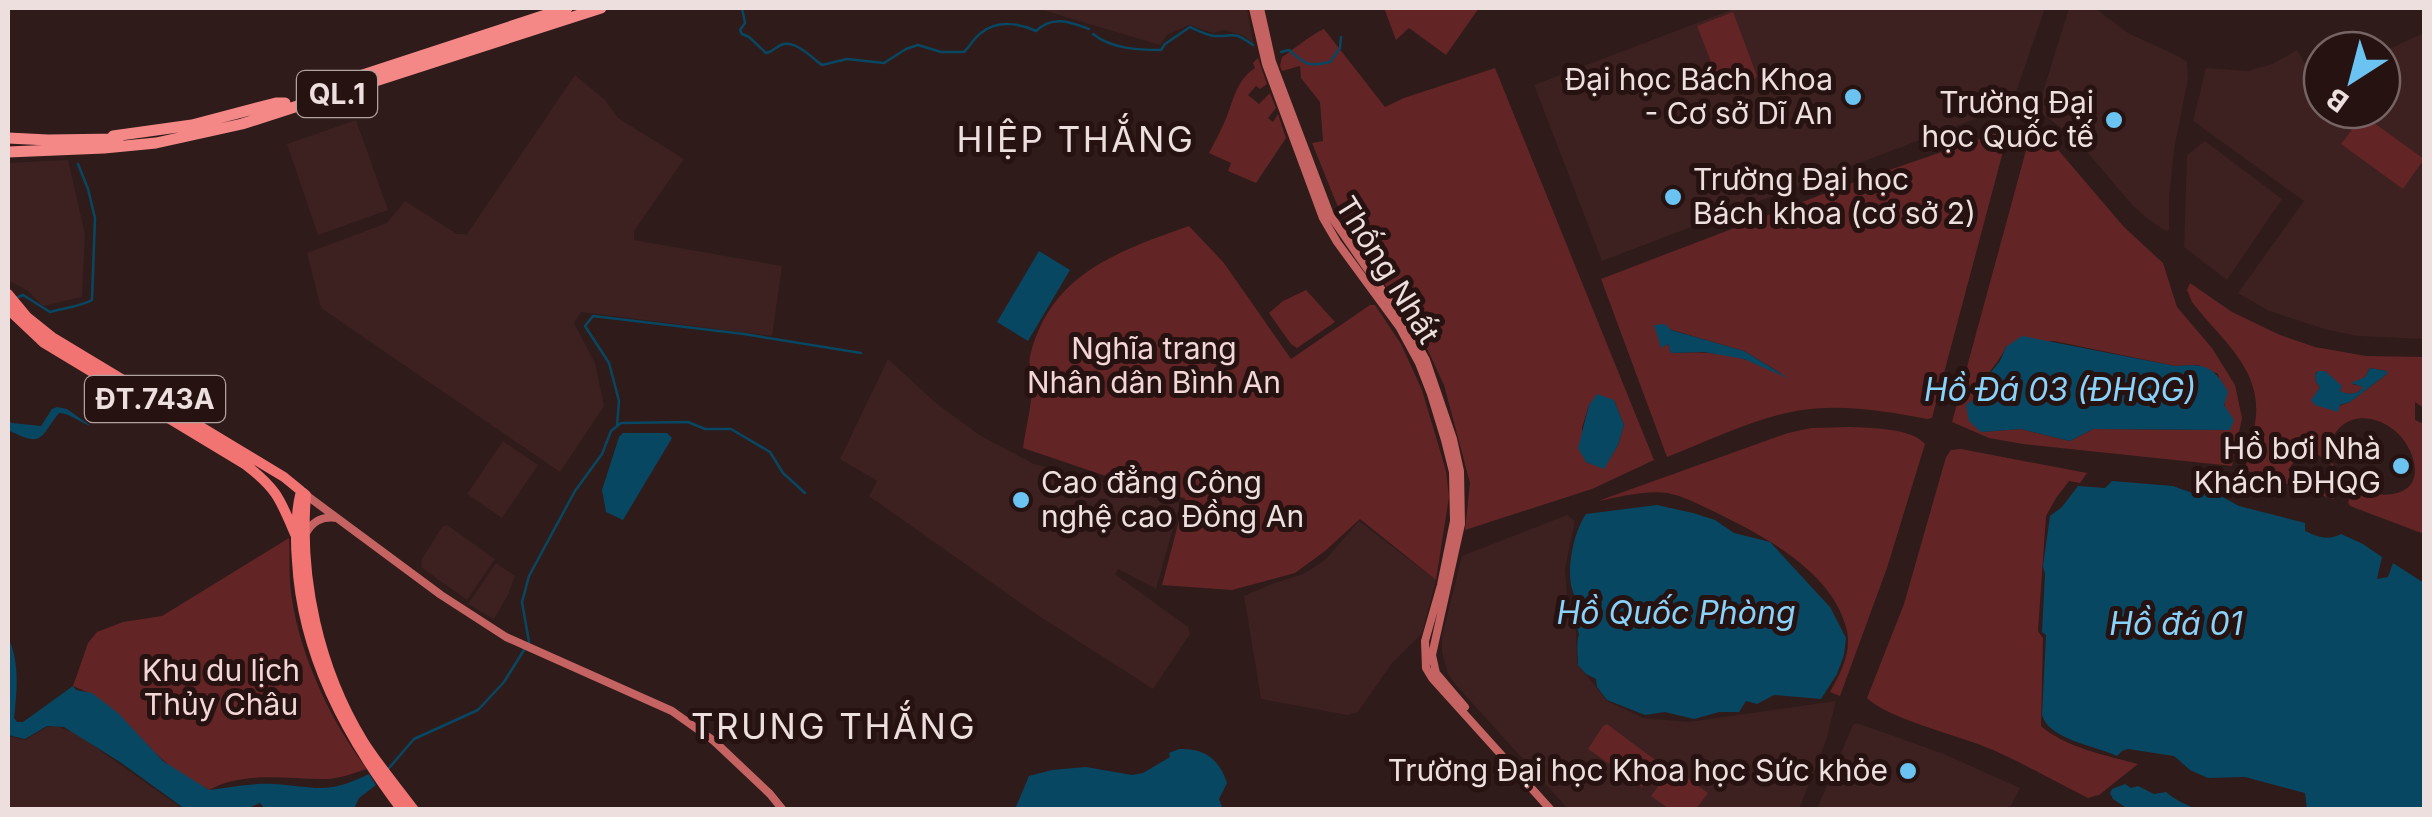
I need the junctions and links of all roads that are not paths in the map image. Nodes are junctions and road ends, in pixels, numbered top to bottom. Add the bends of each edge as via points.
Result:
1 (567, 8) edge
2 (577, 8) edge
3 (601, 8) edge
4 (615, 8) edge
5 (1256, 8) edge
6 (338, 84) junction
7 (48, 140) junction
8 (9, 144) edge
9 (156, 144) junction
10 (11, 304) edge
11 (246, 465) junction
12 (275, 491) junction
13 (301, 492) junction
14 (282, 503) junction
15 (337, 518) junction
16 (300, 534) junction
17 (392, 789) junction
18 (402, 810) edge
19 (414, 810) edge
20 (786, 810) edge
21 (1554, 810) edge

1 - 6 highway, QL.1
2 - 6 highway, QL.1
3 - 9 highway, QL.1 via 267,117
4 - 9 highway, QL.1 via 298,113
5 - 21 main road, Thống Nhất via 1330,215 1426,360 1460,471 1461,524 1426,668
6 - 7 highway, QL.1 via 190,129
7 - 8 highway, QL.1
7 - 8 highway, QL.1 via 20,134
8 - 9 highway, QL.1 via 67,150
10 - 11 main road, ĐT.743A via 44,344
10 - 13 main road, ĐT.743A via 62,344
11 - 12 main road
11 - 13 main road, ĐT.743A
12 - 13 main road
12 - 14 main road
13 - 14 main road
13 - 15 main road, ĐT.743A
13 - 16 main road
14 - 16 main road
15 - 16 main road via 315,522
15 - 20 main road, ĐT.743A via 466,613 672,711
16 - 17 main road via 315,640
17 - 18 main road
17 - 19 main road

